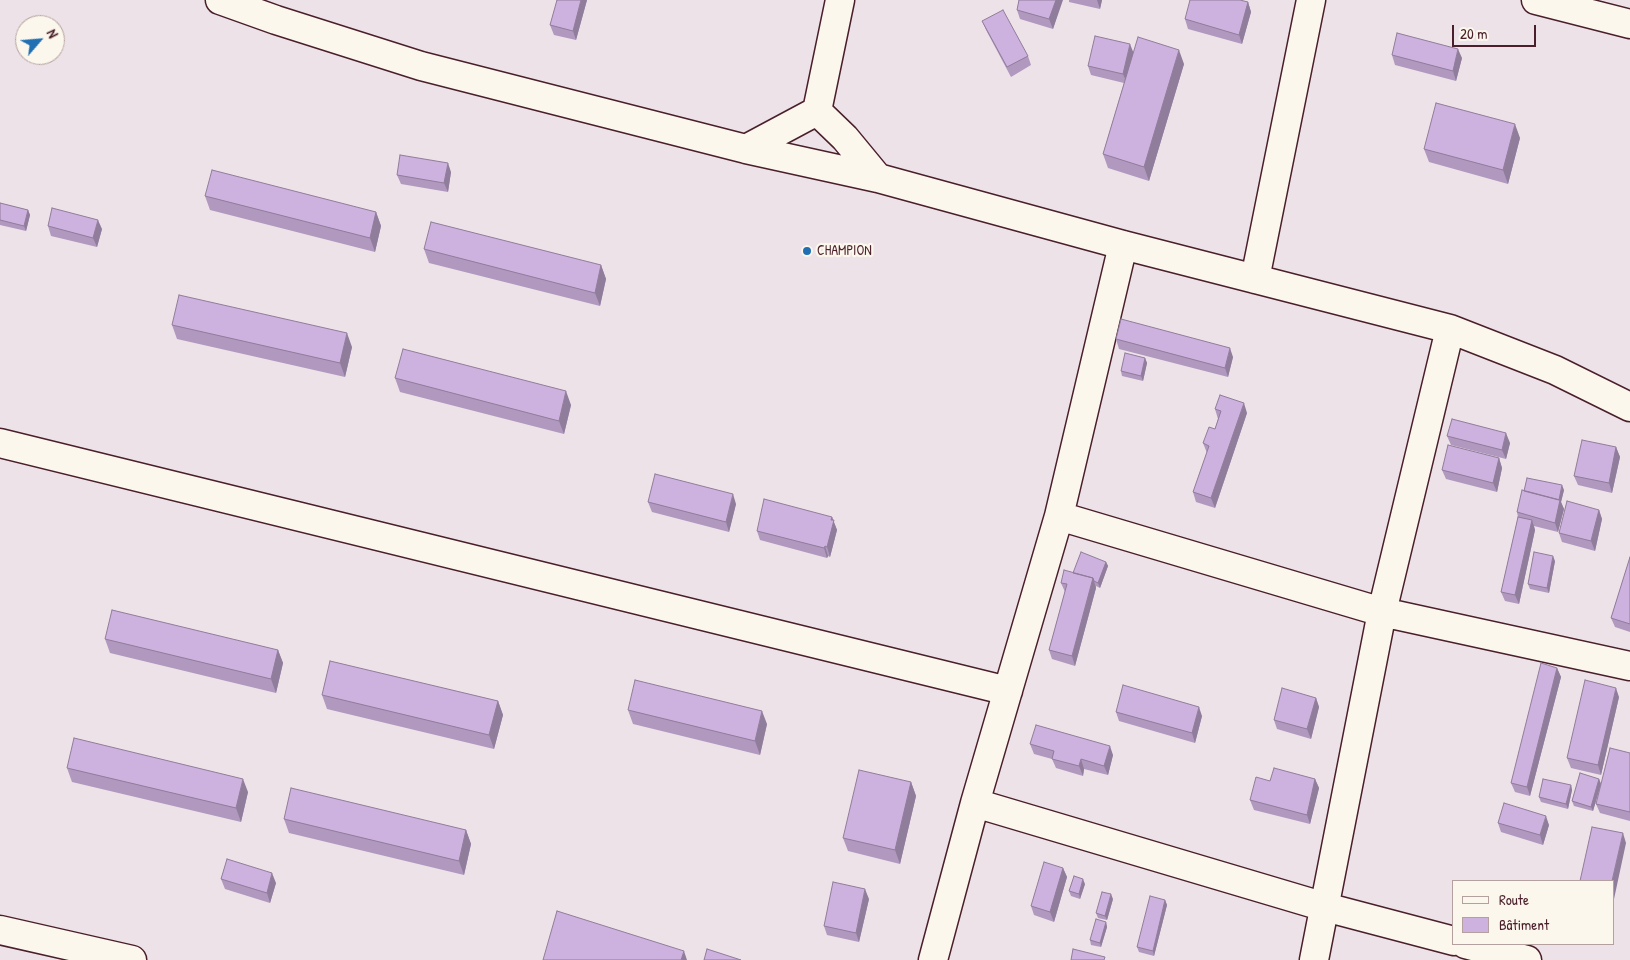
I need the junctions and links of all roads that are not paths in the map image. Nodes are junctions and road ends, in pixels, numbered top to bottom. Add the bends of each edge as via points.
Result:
1 (220, 0) edge
2 (840, 0) edge
3 (1311, 0) edge
4 (1536, 0) edge
5 (1621, 15) edge
6 (817, 112) junction
7 (746, 149) junction
8 (878, 178) junction
9 (1123, 246) junction
10 (1255, 279) junction
11 (1450, 329) junction
12 (1630, 407) edge
13 (0, 443) edge
14 (1059, 516) junction
15 (1382, 612) junction
16 (1630, 666) edge
17 (1008, 691) junction
18 (975, 803) junction
19 (1325, 907) junction
20 (0, 930) edge
21 (1452, 940) edge
22 (1468, 945) edge
23 (132, 960) edge
24 (933, 960) edge
25 (1314, 960) edge
26 (1527, 960) edge

1 - 7 street via 421,66
2 - 6 street
3 - 10 street
4 - 5 street
6 - 7 street
6 - 8 street via 846,138
7 - 8 street
8 - 9 street
9 - 10 street
9 - 14 street
10 - 11 street
11 - 12 street via 1555,370
11 - 15 street
13 - 17 street
14 - 15 street
14 - 17 street
15 - 16 street
15 - 19 street
17 - 18 street
18 - 19 street
18 - 24 street
19 - 21 street
19 - 25 street
20 - 23 street
22 - 26 street

